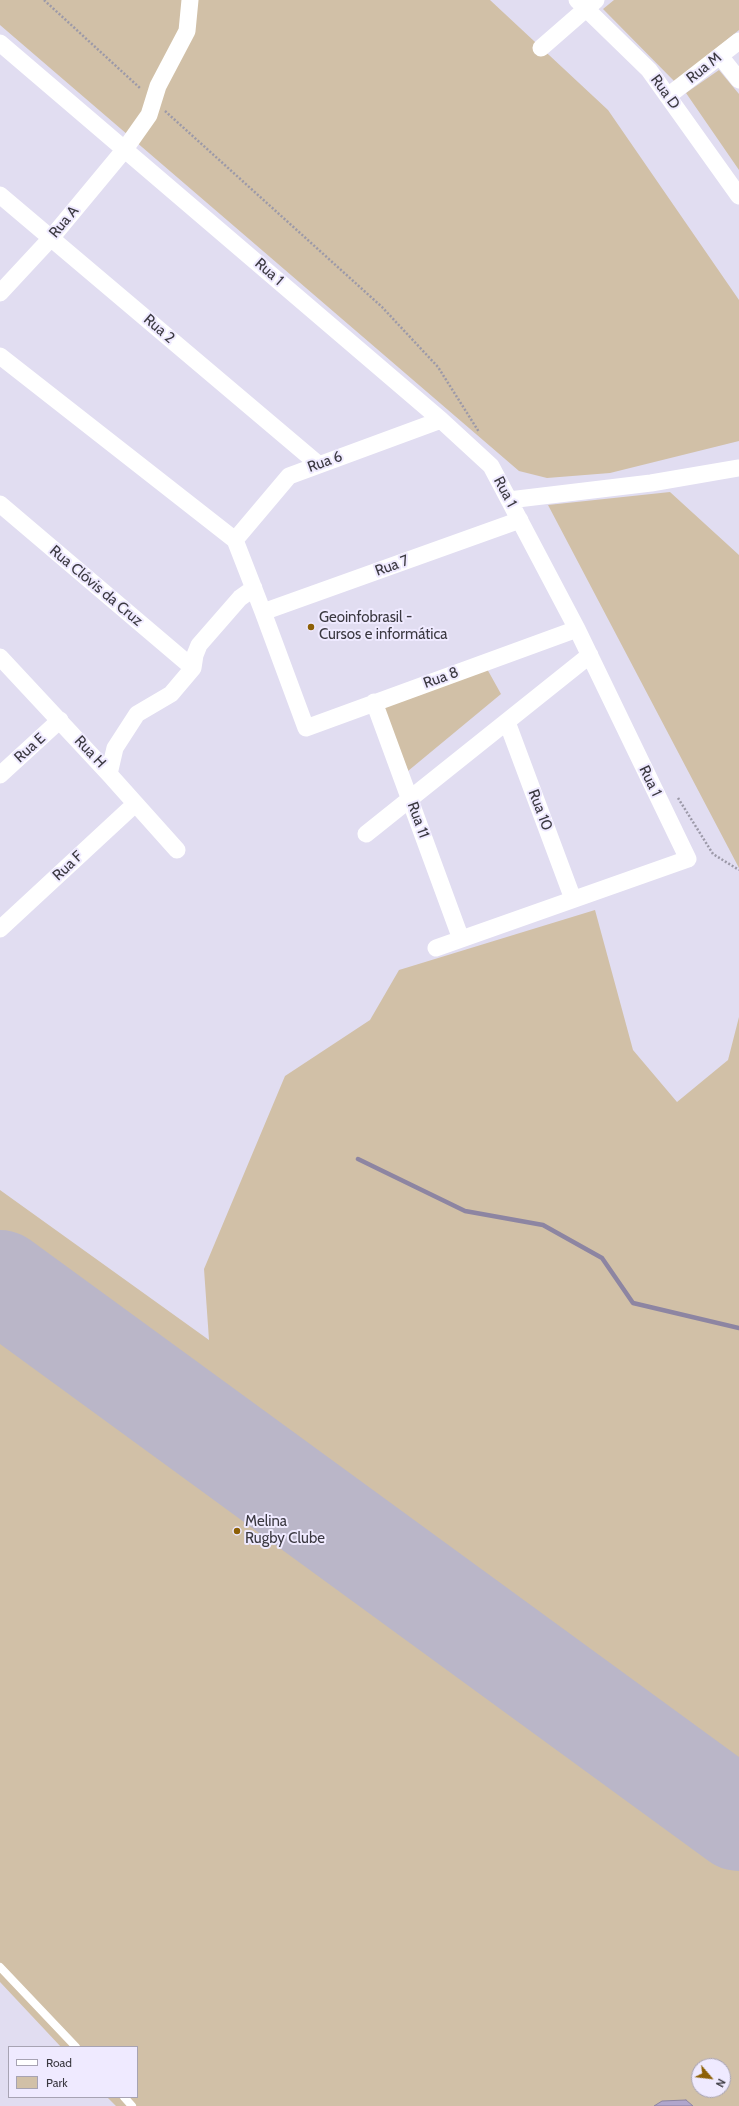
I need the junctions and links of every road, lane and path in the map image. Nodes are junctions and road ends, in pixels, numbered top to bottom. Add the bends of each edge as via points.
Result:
1 (190, 0) edge
2 (587, 3) edge
3 (739, 41) edge
4 (0, 43) edge
5 (541, 48) dead end
6 (720, 56) junction
7 (739, 80) edge
8 (668, 96) junction
9 (125, 149) junction
10 (0, 195) edge
11 (739, 196) edge
12 (52, 237) junction
13 (0, 293) edge
14 (0, 356) edge
15 (441, 420) junction
16 (318, 464) junction
17 (739, 468) edge
18 (509, 500) junction
19 (0, 504) edge
20 (520, 520) junction
21 (235, 540) junction
22 (254, 588) junction
23 (264, 612) junction
24 (577, 628) junction
25 (590, 655) junction
26 (0, 657) edge
27 (193, 668) junction
28 (374, 702) junction
29 (60, 720) junction
30 (507, 722) junction
31 (110, 774) junction
32 (0, 775) edge
33 (410, 798) junction
34 (135, 804) junction
35 (366, 834) dead end
36 (177, 850) dead end
37 (573, 899) junction
38 (0, 929) edge
39 (461, 939) junction
40 (436, 948) dead end
41 (0, 1967) edge
42 (75, 2046) edge
43 (125, 2098) edge
44 (132, 2106) edge

1 - 9 street, Rua A via 187,31 158,86 149,115
2 - 5 street
2 - 8 street, Rua D via 649,70
3 - 6 street, Rua M
4 - 9 street, Rua 1
6 - 7 street
6 - 8 street, Rua M
8 - 11 street, Rua D
9 - 12 street, Rua A
9 - 15 street, Rua 1
10 - 12 street, Rua 2
12 - 13 street, Rua A
12 - 16 street, Rua 2
14 - 21 street
15 - 16 street, Rua 6
15 - 18 street, Rua 1 via 491,466
16 - 21 street, Rua 6 via 289,476
17 - 18 street via 651,483
18 - 20 street, Rua 1
19 - 27 street, Rua Clóvis da Cruz
20 - 23 street, Rua 7
20 - 24 street, Rua 1
21 - 22 street
22 - 23 street
22 - 27 street via 240,598 199,645
23 - 28 street, Rua 8 via 306,728
24 - 25 street, Rua 1
24 - 28 street, Rua 8
25 - 30 street
25 - 37 street, Rua 1 via 688,859
26 - 29 street, Rua H
27 - 31 street via 171,694 137,714 115,748
28 - 33 street, Rua 11
29 - 31 street, Rua H
29 - 32 street, Rua E
30 - 33 street
30 - 37 street, Rua 10
31 - 34 street, Rua H
33 - 35 street
33 - 39 street, Rua 11
34 - 36 street, Rua H
34 - 38 street, Rua F
37 - 39 street, Rua 1
39 - 40 street, Rua 1
41 - 42 lane
43 - 44 lane

